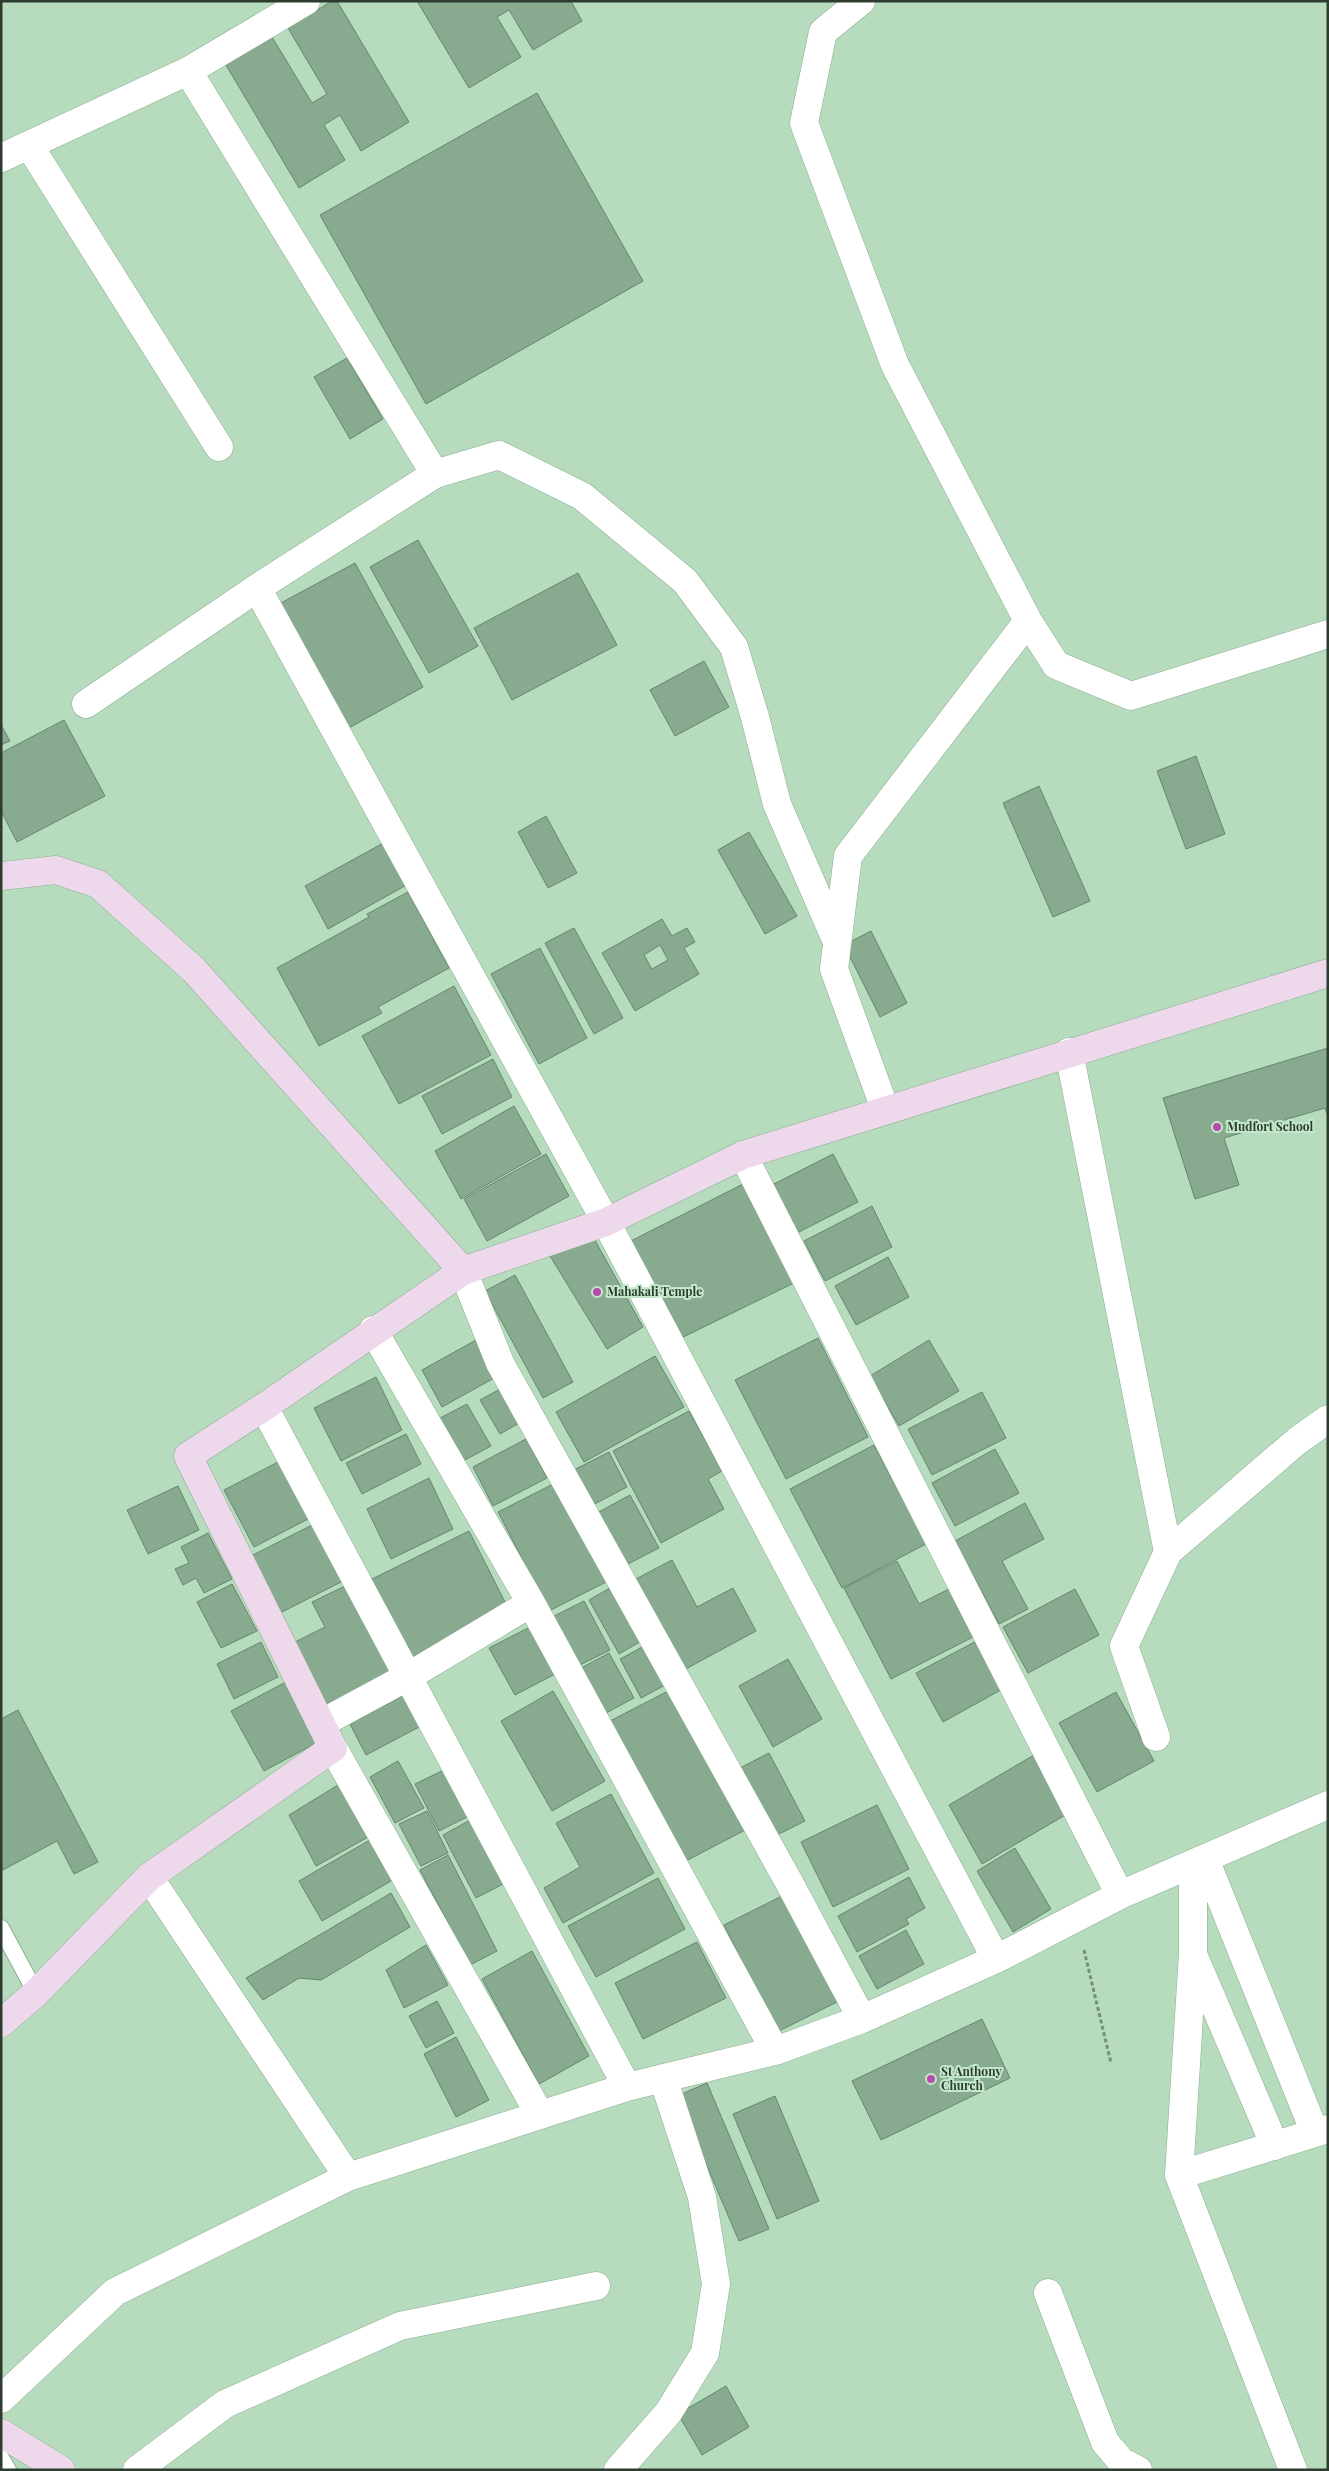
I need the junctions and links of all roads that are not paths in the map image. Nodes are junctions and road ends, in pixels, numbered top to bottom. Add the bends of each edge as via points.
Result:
1 (306, 1) edge
2 (862, 1) edge
3 (188, 71) junction
4 (29, 145) junction
5 (1, 158) edge
6 (218, 447) dead end
7 (435, 474) junction
8 (257, 588) junction
9 (1028, 621) junction
10 (1328, 634) edge
11 (86, 704) dead end
12 (1, 876) edge
13 (837, 942) junction
14 (1328, 973) edge
15 (1069, 1052) junction
16 (885, 1109) junction
17 (743, 1155) junction
18 (606, 1222) junction
19 (463, 1271) junction
20 (373, 1330) junction
21 (264, 1407) junction
22 (1328, 1419) edge
23 (1168, 1552) junction
24 (531, 1603) junction
25 (408, 1676) junction
26 (322, 1722) junction
27 (1156, 1737) dead end
28 (333, 1748) junction
29 (1328, 1805) edge
30 (1199, 1861) junction
31 (149, 1877) junction
32 (1120, 1895) junction
33 (1, 1928) edge
34 (1193, 1953) junction
35 (996, 1959) junction
36 (36, 1993) junction
37 (862, 2019) junction
38 (1, 2023) edge
39 (774, 2051) junction
40 (662, 2078) junction
41 (627, 2086) junction
42 (540, 2115) junction
43 (1321, 2131) edge
44 (1275, 2146) junction
45 (1179, 2175) junction
46 (348, 2177) junction
47 (596, 2286) dead end
48 (1048, 2293) dead end
49 (1, 2399) edge
50 (1, 2433) edge
51 (1, 2458) edge
52 (8, 2470) edge
53 (61, 2470) edge
54 (137, 2470) edge
55 (618, 2470) edge
56 (1138, 2470) edge
57 (1294, 2470) edge

1 - 3 street
2 - 9 street via 824,32 804,122 895,365
3 - 4 street
3 - 7 street
4 - 5 street
4 - 6 street
7 - 8 street
7 - 13 street via 499,455 582,496 685,581 734,647 777,804
8 - 11 street
8 - 18 street
9 - 10 street via 1056,665 1132,696
9 - 13 street via 848,856
12 - 19 street via 56,870 98,884 194,970
13 - 16 street via 834,969
14 - 15 street
15 - 16 street
15 - 23 street
16 - 17 street
17 - 18 street
17 - 32 street
18 - 19 street
18 - 35 street
19 - 20 street
19 - 37 street via 500,1363
20 - 21 street
20 - 24 street
21 - 25 street
21 - 26 street via 188,1456
22 - 23 street via 1297,1441
23 - 27 street via 1124,1646
24 - 25 street
24 - 39 street
25 - 26 street
25 - 41 street
26 - 28 street
28 - 31 street
28 - 42 street
29 - 30 street
30 - 32 street
30 - 34 street
30 - 43 street
31 - 36 street
31 - 46 street
32 - 35 street
33 - 36 lane
34 - 44 street
34 - 45 street
35 - 37 street
36 - 38 street
37 - 39 street
39 - 40 street
40 - 41 street
40 - 55 street via 702,2197 716,2284 705,2353 668,2413
41 - 42 street
42 - 46 street
43 - 44 street
44 - 45 street
45 - 57 street
46 - 49 street via 116,2292
47 - 54 street via 400,2326 225,2404
48 - 56 street via 1105,2442 1121,2461
50 - 53 street
51 - 52 lane

